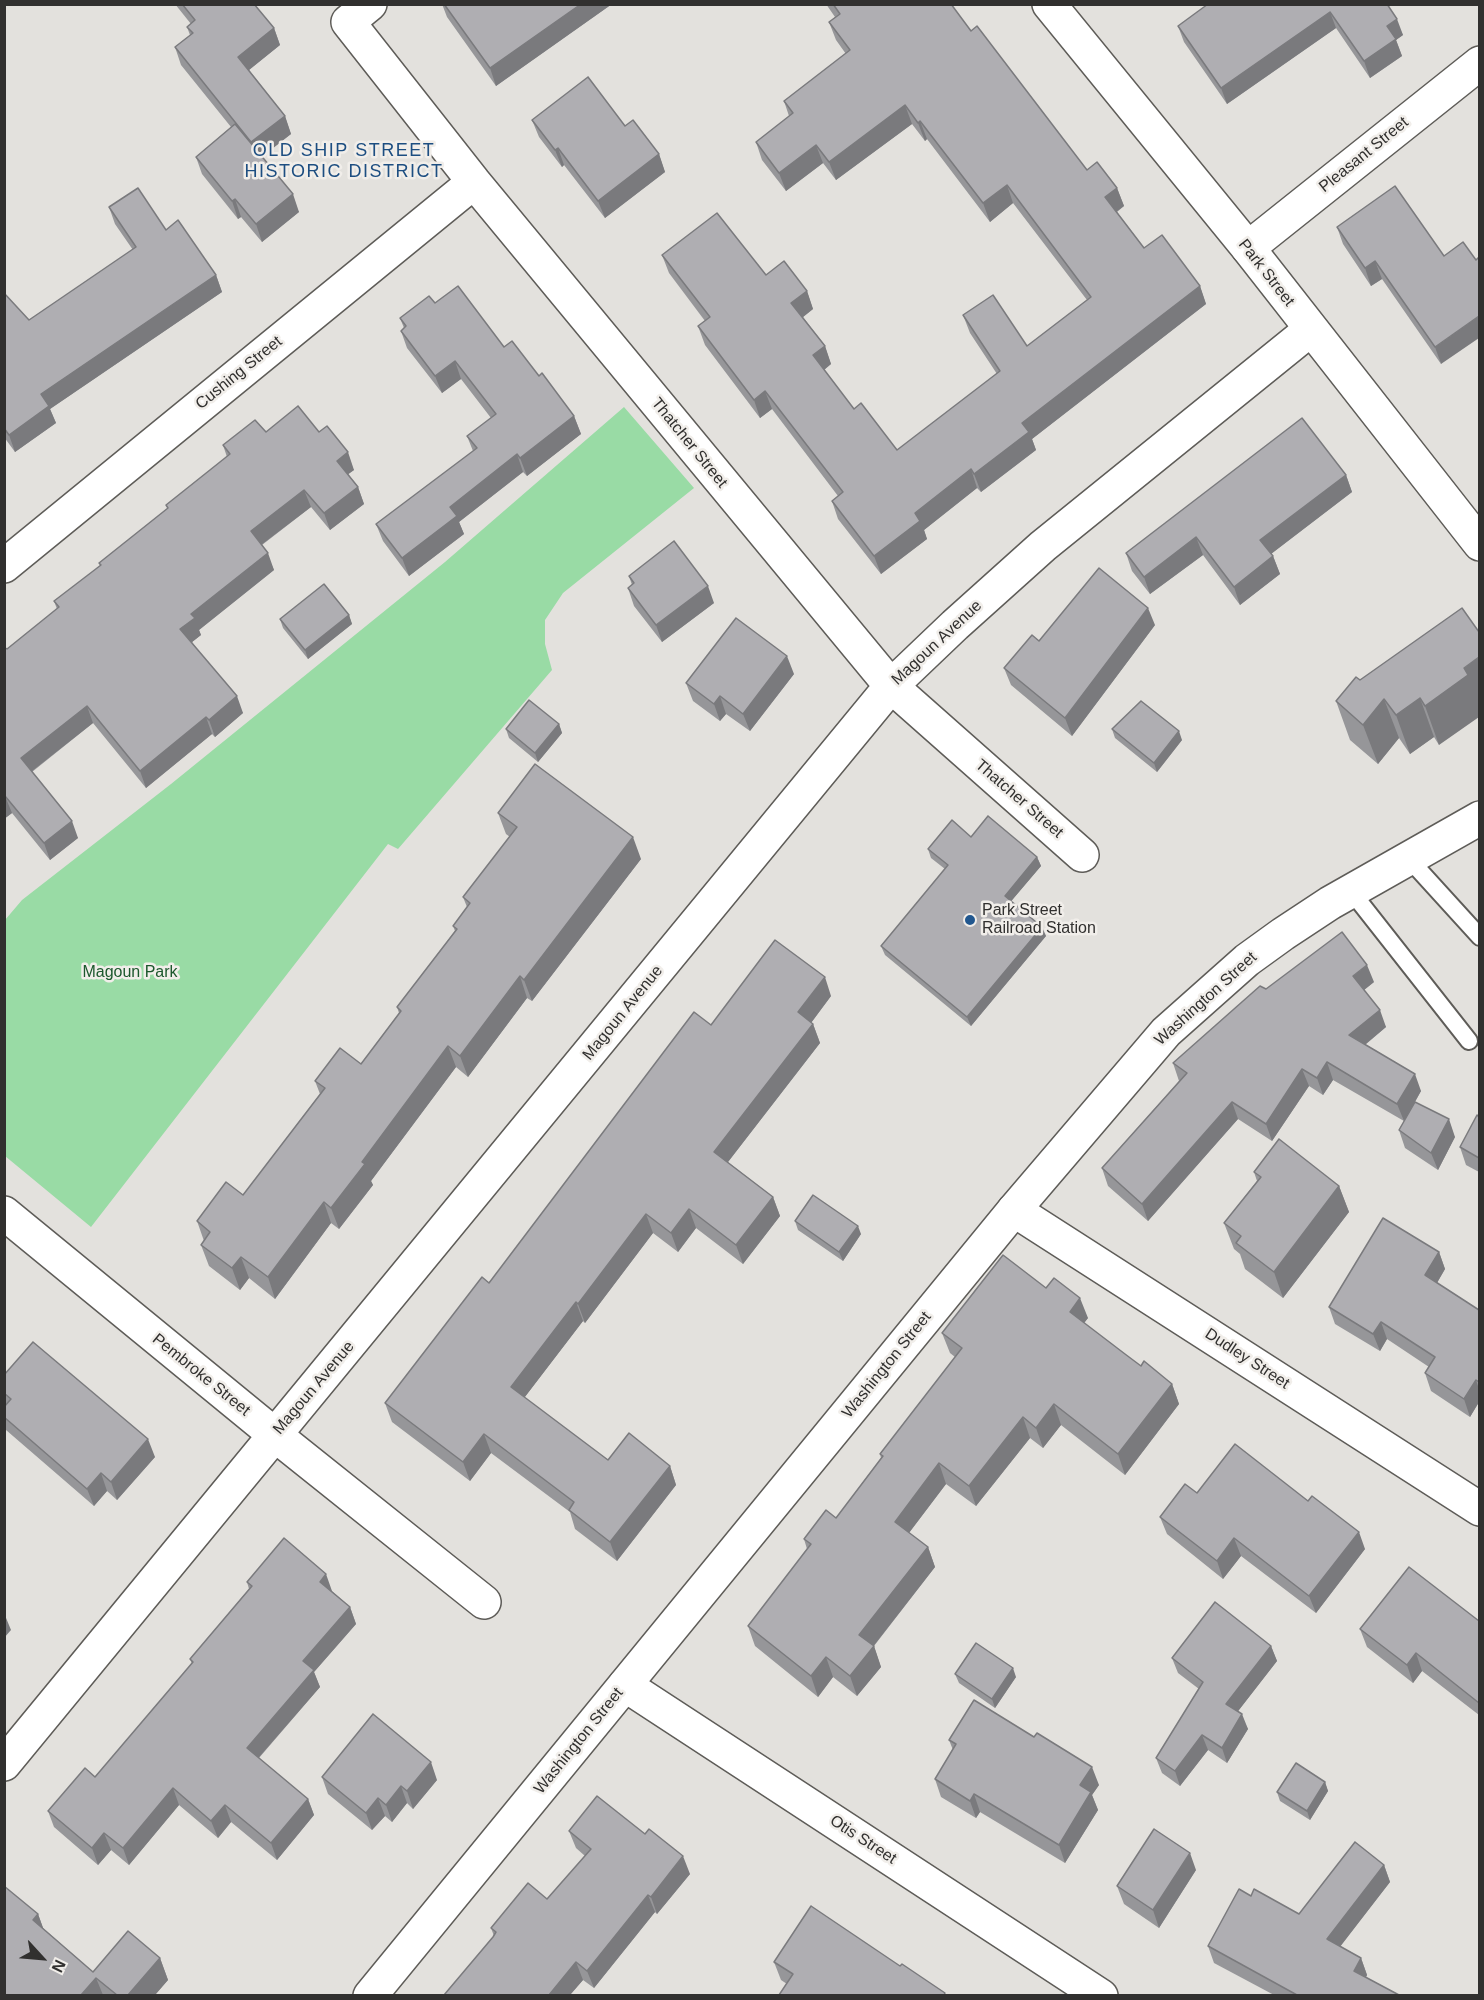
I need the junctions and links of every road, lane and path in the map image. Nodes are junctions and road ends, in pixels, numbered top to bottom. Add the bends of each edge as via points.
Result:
1 (370, 4) edge
2 (1049, 4) edge
3 (1479, 63) edge
4 (474, 182) junction
5 (1248, 248) junction
6 (1310, 330) junction
7 (1479, 544) edge
8 (9, 553) edge
9 (891, 686) junction
10 (1479, 818) edge
11 (1082, 855) dead end
12 (1409, 859) junction
13 (1351, 891) junction
14 (1479, 937) edge
15 (1469, 1041) dead end
16 (1014, 1210) junction
17 (4, 1213) edge
18 (275, 1435) junction
19 (1479, 1509) edge
20 (484, 1602) dead end
21 (625, 1684) junction
22 (4, 1764) edge
23 (370, 1995) edge
24 (1101, 1995) edge

1 - 4 street, Thatcher Street via 348,22
2 - 5 street, Park Street
3 - 5 street, Pleasant Street
4 - 8 street, Cushing Street
4 - 9 street, Thatcher Street
5 - 6 street, Park Street
6 - 7 street, Park Street
6 - 9 street, Magoun Avenue via 1043,546
9 - 11 street, Thatcher Street
9 - 18 street, Magoun Avenue
10 - 12 street, Washington Street
12 - 13 street, Washington Street
12 - 14 lane
13 - 15 lane
13 - 16 street, Washington Street via 1247,960 1166,1032
16 - 19 street, Dudley Street
16 - 21 street, Washington Street
17 - 18 street, Pembroke Street
18 - 20 street, Pembroke Street
18 - 22 street, Magoun Avenue
21 - 23 street, Washington Street
21 - 24 street, Otis Street

